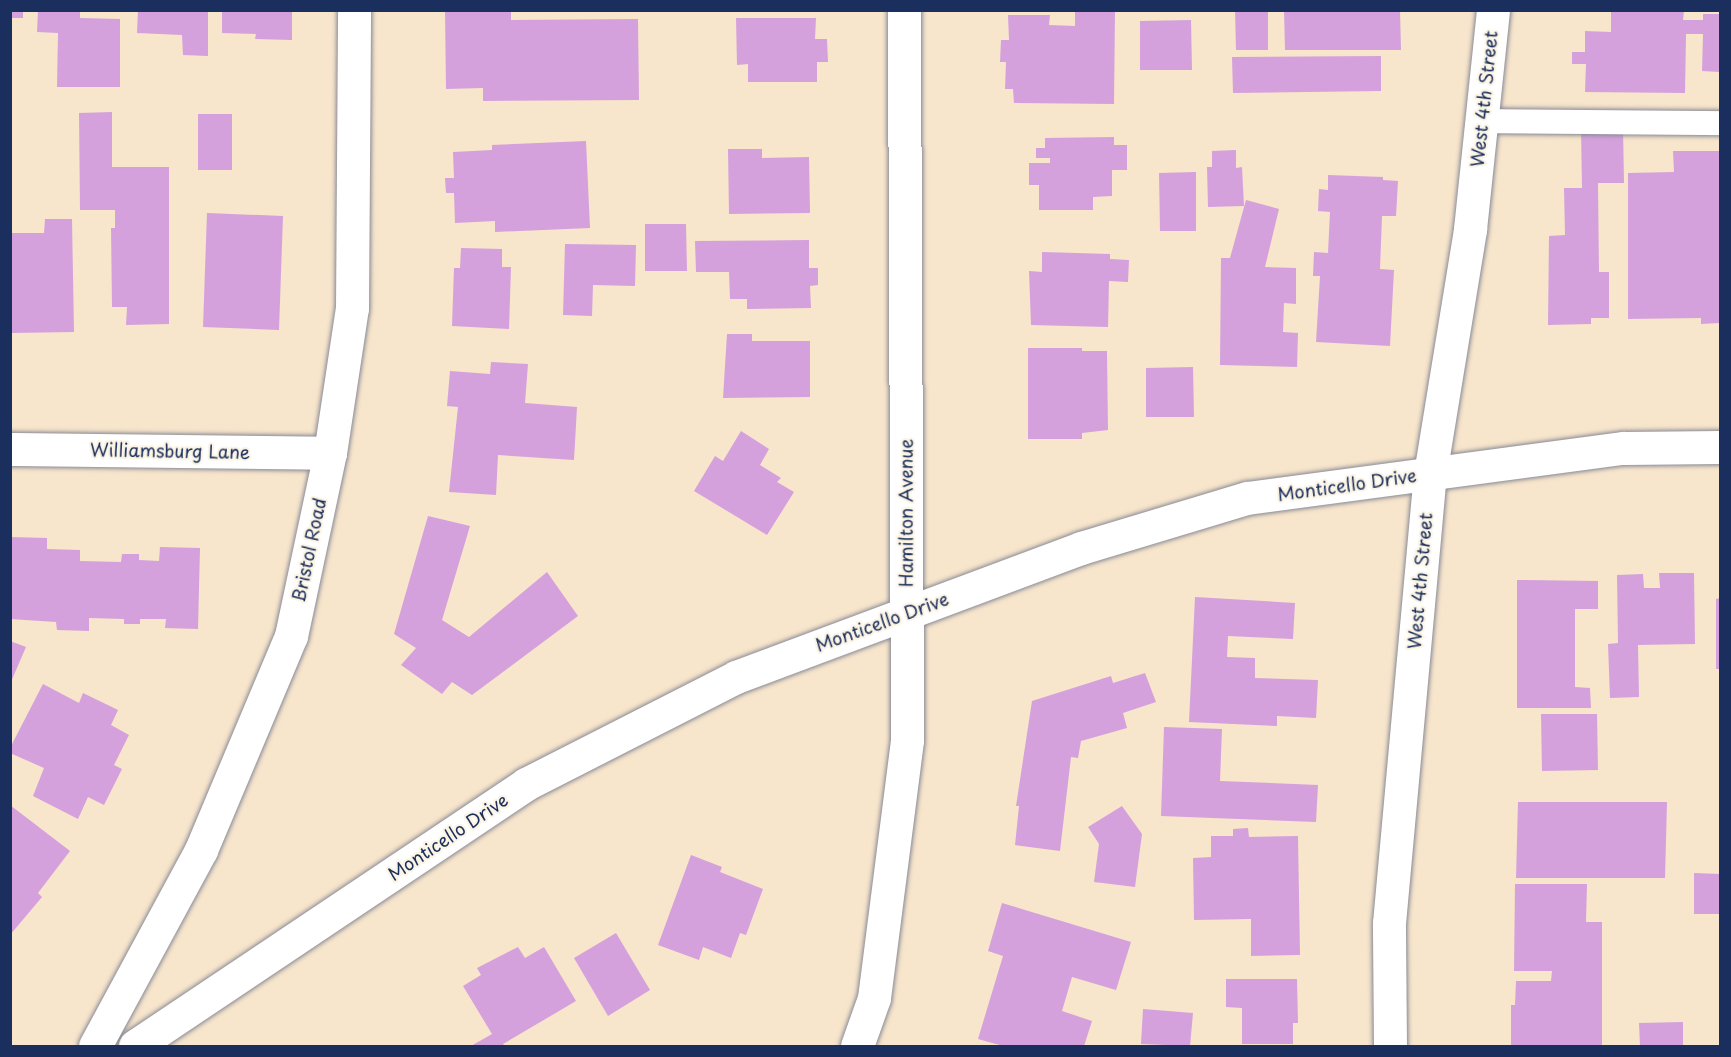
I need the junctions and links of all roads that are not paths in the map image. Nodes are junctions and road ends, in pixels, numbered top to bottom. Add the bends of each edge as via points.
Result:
1 (354, 10) edge
2 (904, 10) edge
3 (1493, 10) edge
4 (1481, 121) junction
5 (1720, 123) edge
6 (1720, 447) edge
7 (10, 449) edge
8 (330, 453) junction
9 (1430, 474) junction
10 (907, 613) junction
11 (95, 1047) edge
12 (135, 1047) edge
13 (857, 1047) edge
14 (1390, 1047) edge

1 - 8 street, Bristol Road via 352,308
2 - 10 street, Hamilton Avenue
3 - 4 street, West 4th Street
4 - 5 lane
4 - 9 street, West 4th Street via 1470,229
6 - 9 street, Monticello Drive via 1624,448
7 - 8 street, Williamsburg Lane
8 - 11 street, Bristol Road via 291,636 201,850
9 - 10 street, Monticello Drive via 1247,498 1081,548
9 - 14 street, West 4th Street via 1389,923
10 - 12 street, Monticello Drive via 736,677 526,784
10 - 13 street, Hamilton Avenue via 907,740 874,998

